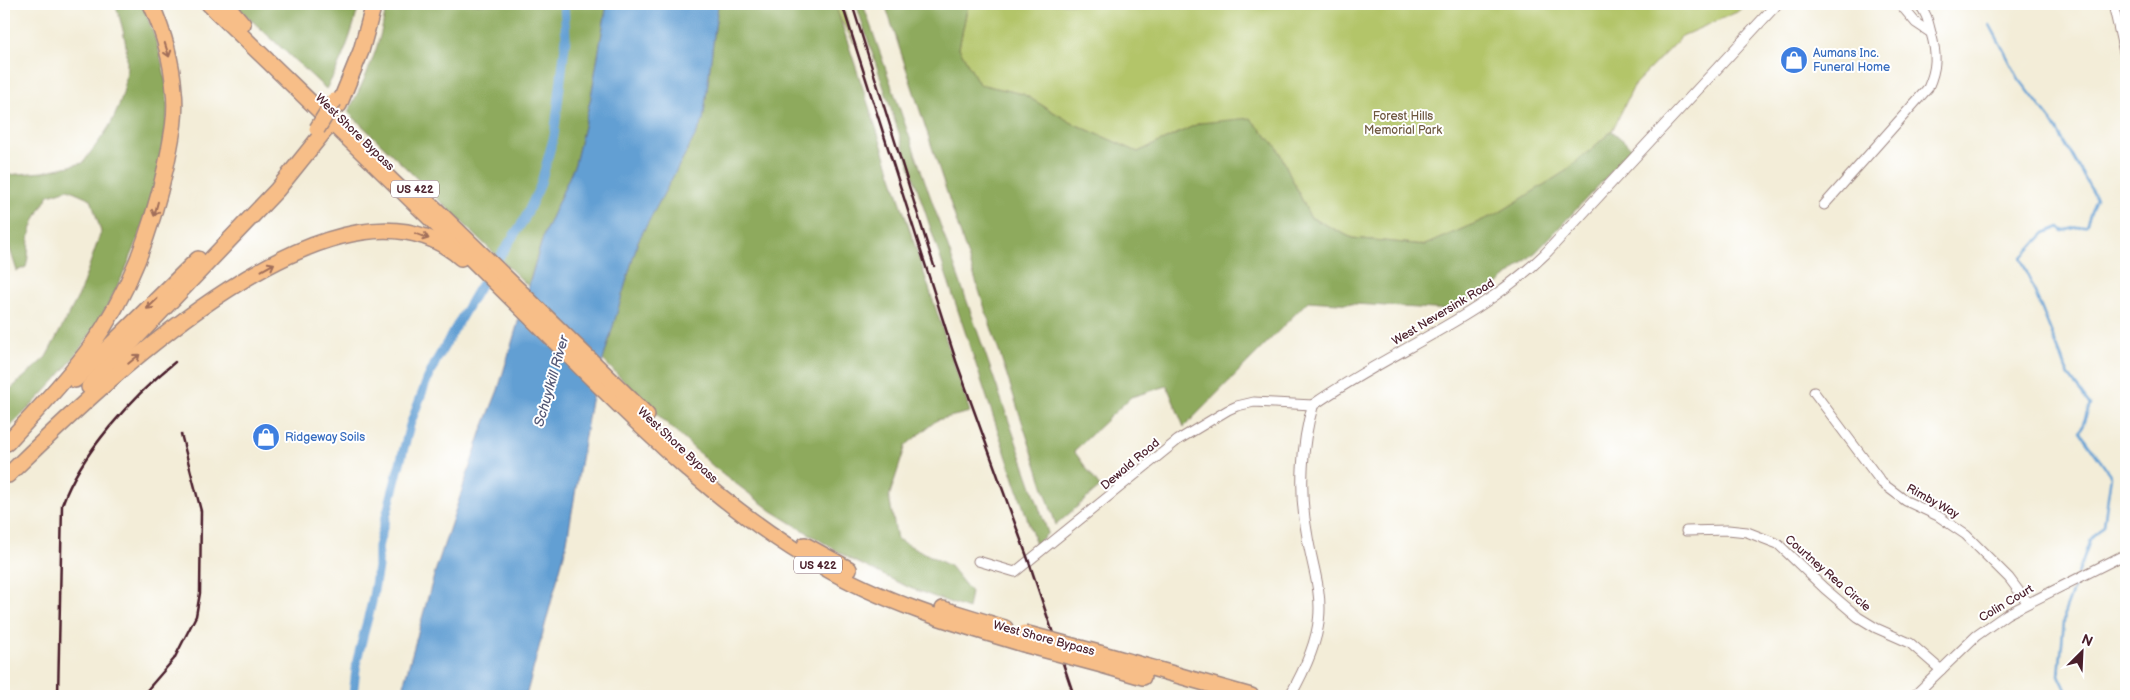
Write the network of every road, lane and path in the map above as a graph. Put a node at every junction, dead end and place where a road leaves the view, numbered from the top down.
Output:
1 (150, 4) edge
2 (209, 4) edge
3 (224, 4) edge
4 (367, 4) edge
5 (374, 4) edge
6 (1777, 4) edge
7 (1900, 4) edge
8 (1919, 4) edge
9 (2113, 4) edge
10 (1931, 33) junction
11 (2126, 61) edge
12 (336, 103) junction
13 (322, 129) junction
14 (1824, 205) dead end
15 (482, 266) junction
16 (1814, 392) dead end
17 (1313, 405) junction
18 (644, 420) junction
19 (6, 445) edge
20 (6, 478) edge
21 (1686, 532) dead end
22 (2126, 554) edge
23 (978, 562) dead end
24 (2027, 602) junction
25 (1100, 659) junction
26 (1941, 670) junction
27 (1215, 696) edge
28 (1251, 696) edge
29 (1290, 696) edge
30 (1914, 696) edge

1 -> 19 highway
2 - 15 highway, West Shore Bypass / US 422
3 - 15 highway, West Shore Bypass / US 422
4 - 12 highway
5 - 12 highway
6 - 17 street, West Neversink Road
7 - 10 street
8 - 10 street
9 - 11 street
10 - 14 street
12 - 13 highway, bridge
13 -> 19 highway
13 - 20 highway
15 - 18 highway, West Shore Bypass / US 422
15 - 18 highway, West Shore Bypass / US 422
20 -> 15 highway
16 - 24 street, Rimby Way
17 - 23 street, Dewald Road
17 - 29 street
18 - 25 highway, West Shore Bypass / US 422, bridge
21 - 26 street, Courtney Rea Circle
22 - 24 street, Colin Court
24 - 26 street, Colin Court
25 - 27 highway, West Shore Bypass / US 422
25 - 28 highway, West Shore Bypass / US 422
26 - 30 street, Colin Court

